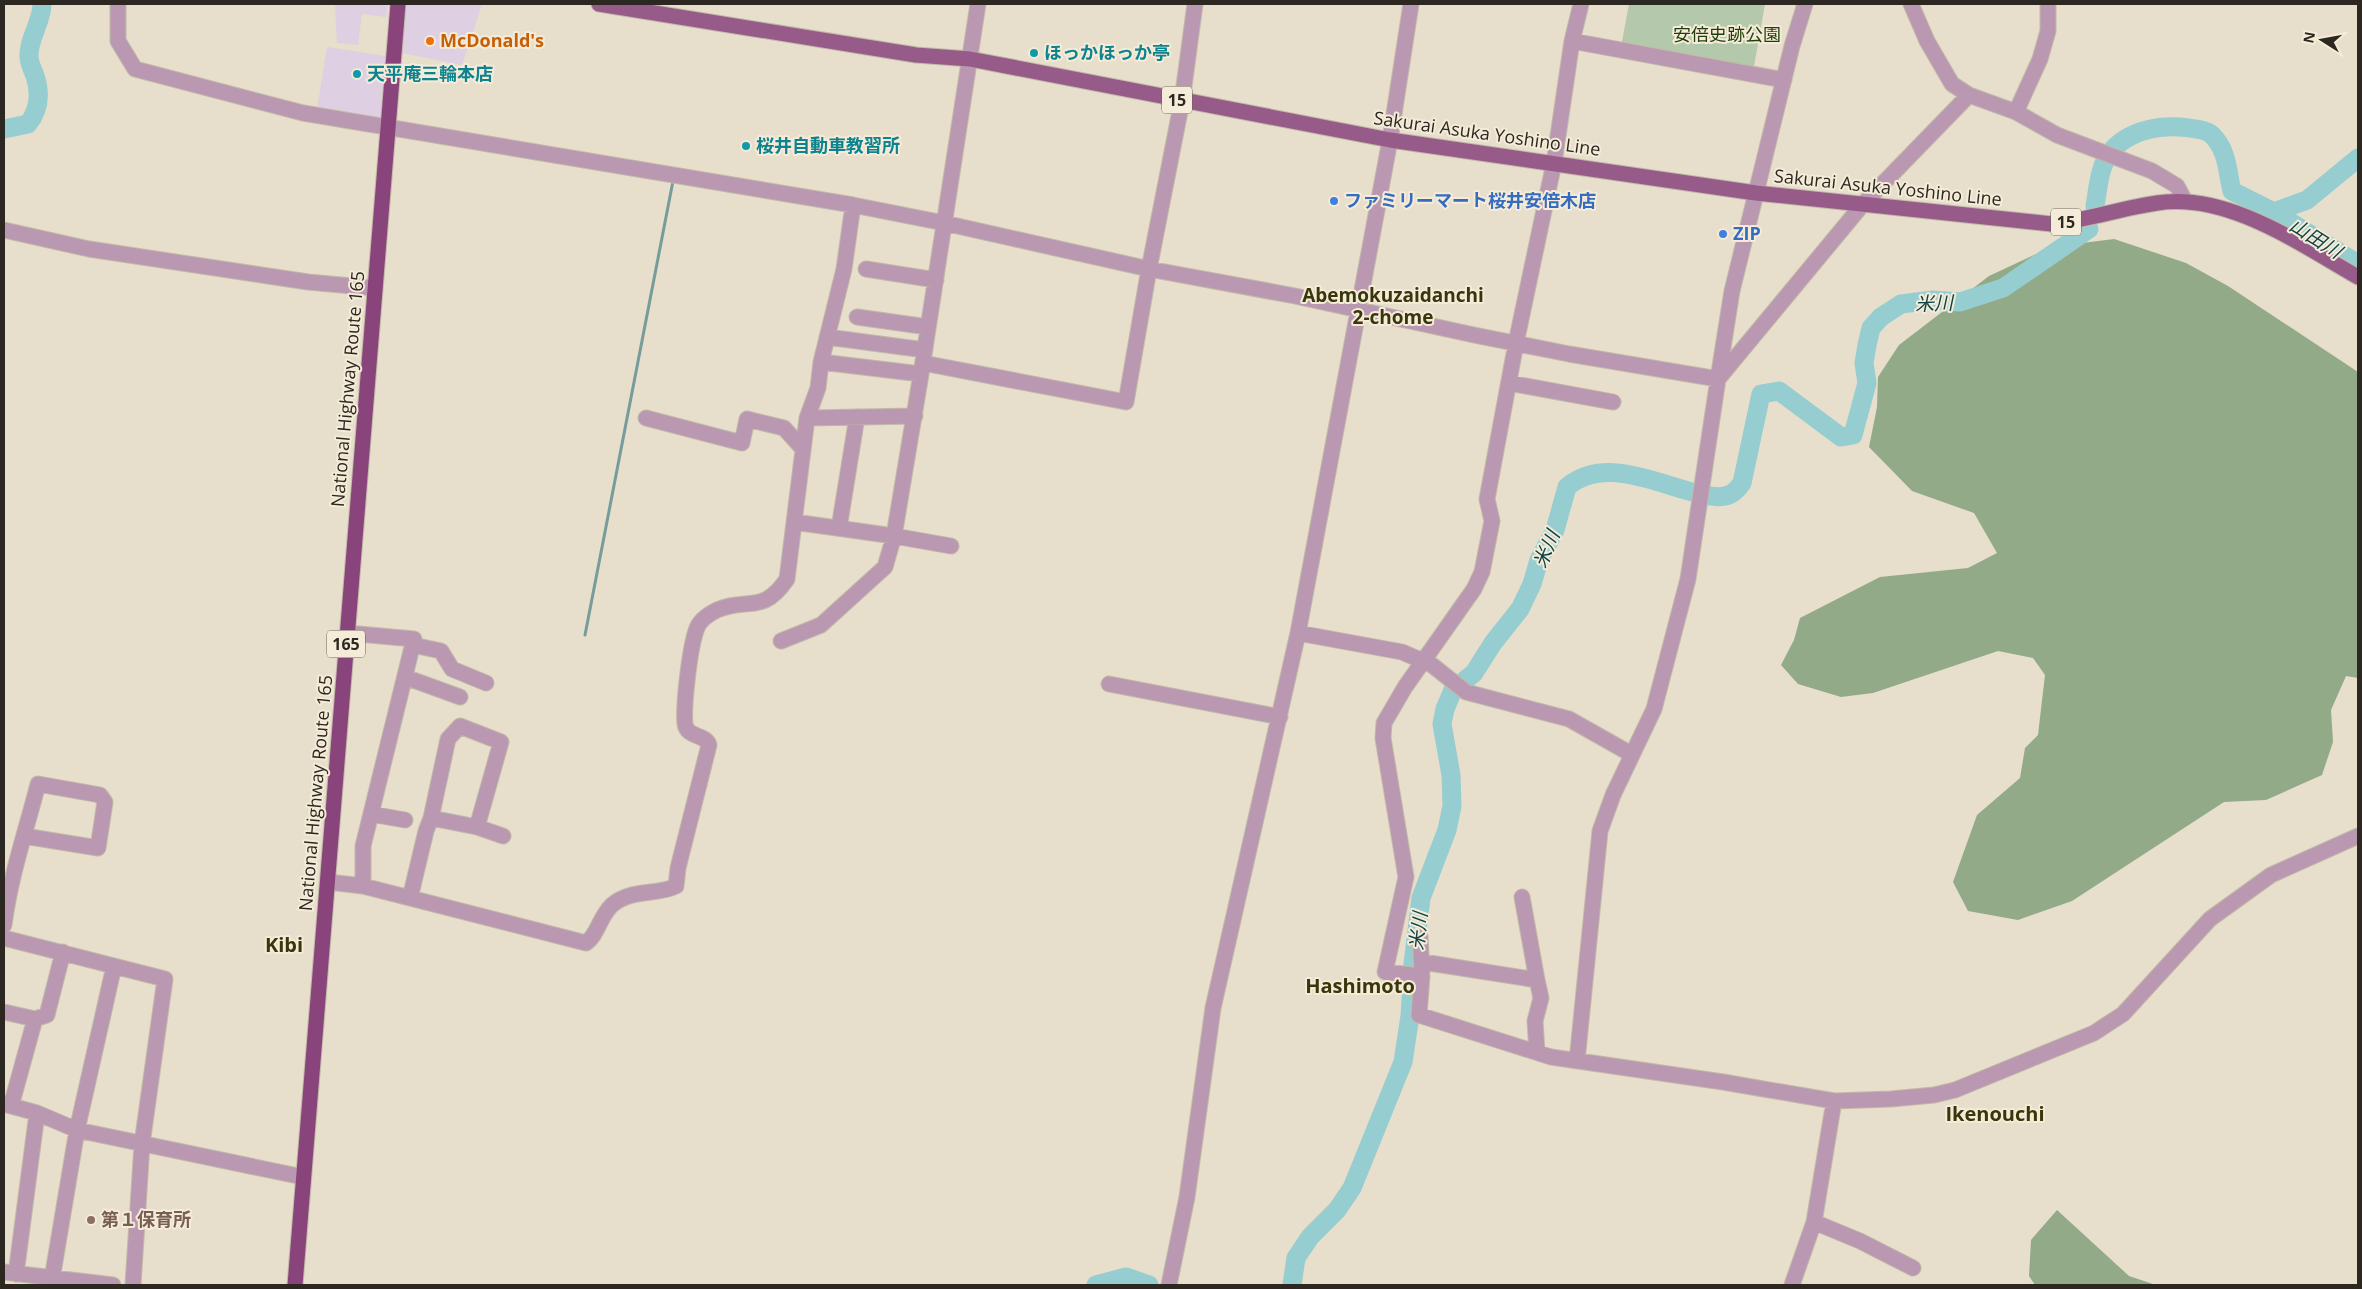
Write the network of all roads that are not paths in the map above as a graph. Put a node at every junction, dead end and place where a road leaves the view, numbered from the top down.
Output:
1 (118, 4) edge
2 (398, 4) edge
3 (599, 4) edge
4 (978, 4) edge
5 (1195, 4) edge
6 (1411, 4) edge
7 (1578, 4) edge
8 (1805, 4) edge
9 (1911, 4) edge
10 (2048, 4) edge
11 (1572, 41) junction
12 (970, 59) junction
13 (1784, 80) junction
14 (1969, 95) junction
15 (1182, 101) junction
16 (2016, 112) junction
17 (388, 126) junction
18 (1390, 140) junction
19 (1554, 163) junction
20 (1756, 193) junction
21 (2185, 201) junction
22 (1864, 204) junction
23 (853, 205) junction
24 (944, 223) junction
25 (4, 230) edge
26 (866, 269) dead end
27 (1148, 269) junction
28 (2358, 277) edge
29 (936, 280) junction
30 (374, 288) junction
31 (1358, 309) junction
32 (857, 317) dead end
33 (928, 327) junction
34 (827, 337) junction
35 (1516, 343) junction
36 (820, 362) junction
37 (923, 363) junction
38 (1718, 379) junction
39 (1508, 383) junction
40 (1612, 402) dead end
41 (914, 416) junction
42 (857, 417) junction
43 (646, 418) dead end
44 (807, 418) junction
45 (803, 449) junction
46 (794, 522) junction
47 (839, 528) junction
48 (894, 536) junction
49 (951, 546) dead end
50 (347, 633) junction
51 (1298, 633) junction
52 (781, 641) dead end
53 (413, 645) junction
54 (1423, 660) junction
55 (405, 677) junction
56 (486, 682) dead end
57 (1109, 684) dead end
58 (460, 697) dead end
59 (1280, 717) junction
60 (1632, 754) junction
61 (371, 814) junction
62 (431, 818) junction
63 (405, 820) dead end
64 (477, 827) junction
65 (24, 836) junction
66 (502, 836) dead end
67 (2358, 836) edge
68 (328, 882) junction
69 (363, 886) junction
70 (410, 898) junction
71 (1522, 898) dead end
72 (4, 925) edge
73 (1420, 936) dead end
74 (4, 938) edge
75 (63, 952) junction
76 (114, 966) junction
77 (1422, 969) junction
78 (1537, 980) junction
79 (4, 1012) edge
80 (35, 1019) junction
81 (1537, 1052) junction
82 (1577, 1061) junction
83 (1834, 1101) junction
84 (7, 1105) edge
85 (37, 1114) junction
86 (77, 1130) junction
87 (142, 1144) junction
88 (303, 1177) junction
89 (1814, 1222) junction
90 (1912, 1268) dead end
91 (10, 1273) edge
92 (51, 1282) edge
93 (1169, 1283) edge
94 (113, 1285) edge
95 (133, 1285) edge
96 (295, 1285) edge
97 (1792, 1285) edge

1 - 17 street
2 - 17 highway, National Highway Route 165 / 165
3 - 12 main road, Sakurai Asuka Yoshino Line / 15
4 - 12 street
5 - 15 street
6 - 18 street
7 - 11 street
8 - 13 street
9 - 14 street
10 - 16 street
11 - 13 street
11 - 19 street
12 - 15 main road, Sakurai Asuka Yoshino Line / 15
12 - 24 street
13 - 20 street
14 - 16 street
14 - 22 street
15 - 18 main road, Sakurai Asuka Yoshino Line / 15
15 - 27 street
16 - 21 street
17 - 23 street
17 - 30 highway, National Highway Route 165 / 165
18 - 19 main road, Sakurai Asuka Yoshino Line / 15
18 - 31 street
19 - 20 main road, Sakurai Asuka Yoshino Line / 15
19 - 35 street
20 - 22 main road, Sakurai Asuka Yoshino Line / 15
20 - 38 street
21 - 22 main road, Sakurai Asuka Yoshino Line / 15
21 - 28 main road, Sakurai Asuka Yoshino Line / 15
22 - 38 street
23 - 24 street
23 - 34 street
24 - 27 street
24 - 29 street
25 - 30 street
26 - 29 street
27 - 31 street
27 - 37 street
29 - 33 street
30 - 50 highway, National Highway Route 165 / 165
31 - 35 street
31 - 51 street
32 - 33 street
33 - 37 street
34 - 36 street
34 - 37 street
35 - 38 street
35 - 39 street
36 - 37 street
36 - 44 street
37 - 41 street
38 - 60 street
39 - 40 street
39 - 54 street
41 - 42 street
41 - 48 street
42 - 44 street
42 - 47 street
43 - 45 street
44 - 45 street
45 - 46 street
46 - 47 street
46 - 70 street
47 - 48 street
48 - 49 street
48 - 52 street
50 - 53 street
50 - 68 highway, National Highway Route 165 / 165
51 - 54 street
51 - 59 street
53 - 55 street
53 - 56 street
54 - 60 street
54 - 77 street
55 - 58 street
55 - 61 street
57 - 59 street
59 - 93 street
60 - 82 street
61 - 63 street
61 - 69 street
62 - 64 street
62 - 64 street
62 - 70 street
64 - 66 street
65 - 65 street
65 - 72 street
67 - 83 street
68 - 69 street
68 - 88 highway, National Highway Route 165 / 165
69 - 70 street
71 - 78 street
73 - 77 street
74 - 75 street
75 - 76 street
75 - 80 street
76 - 86 street
76 - 87 street
77 - 78 street
77 - 81 street
78 - 81 street
79 - 80 street
80 - 84 street
81 - 82 street
82 - 83 street
83 - 89 street
84 - 85 street
85 - 86 street
85 - 91 street
86 - 87 street
86 - 92 street
87 - 88 street
87 - 95 street
88 - 96 highway, National Highway Route 165 / 165
89 - 90 street
89 - 97 street
91 - 92 street
92 - 94 street

